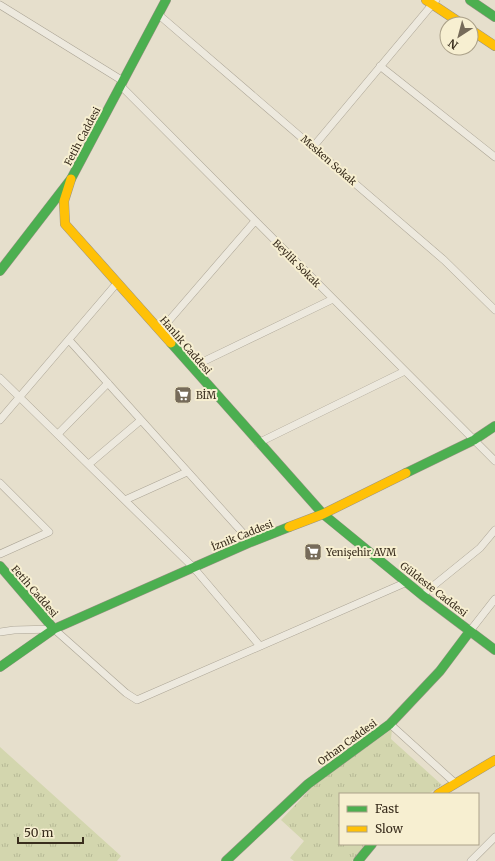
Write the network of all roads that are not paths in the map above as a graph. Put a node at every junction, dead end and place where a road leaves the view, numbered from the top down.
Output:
1 (166, 0) edge
2 (470, 0) edge
3 (432, 1) edge
4 (0, 5) edge
5 (159, 15) junction
6 (452, 16) edge
7 (495, 17) edge
8 (479, 35) edge
9 (495, 46) edge
10 (380, 66) junction
11 (122, 84) junction
12 (313, 147) junction
13 (495, 157) edge
14 (71, 180) junction
15 (50, 208) junction
16 (255, 221) junction
17 (65, 224) junction
18 (0, 271) edge
19 (117, 283) junction
20 (333, 299) junction
21 (495, 310) edge
22 (160, 331) junction
23 (69, 340) junction
24 (192, 367) junction
25 (405, 371) junction
26 (0, 378) edge
27 (108, 383) junction
28 (20, 397) junction
29 (0, 420) edge
30 (140, 420) junction
31 (495, 426) edge
32 (58, 434) junction
33 (474, 440) junction
34 (258, 443) junction
35 (495, 462) edge
36 (89, 464) junction
37 (187, 472) junction
38 (0, 483) edge
39 (125, 500) junction
40 (323, 514) junction
41 (495, 530) edge
42 (251, 542) junction
43 (0, 554) edge
44 (0, 566) edge
45 (192, 567) junction
46 (408, 582) junction
47 (422, 595) junction
48 (495, 599) edge
49 (54, 629) junction
50 (470, 631) junction
51 (0, 632) edge
52 (260, 646) junction
53 (495, 650) edge
54 (0, 667) edge
55 (390, 724) junction
56 (495, 760) edge
57 (455, 783) junction
58 (440, 793) edge
59 (495, 837) edge
60 (371, 845) edge
61 (226, 861) edge
62 (358, 861) edge
63 (471, 861) edge

1 - 5 street, Fetih Caddesi
2 - 7 street
3 - 6 street
3 - 10 street
4 - 11 street, Beylik Sokak
5 - 11 street, Fetih Caddesi
5 - 12 street, Mesken Sokak
8 - 9 street
10 - 12 street
10 - 13 street
11 - 14 street, Fetih Caddesi
11 - 16 street, Beylik Sokak
12 - 21 street, Mesken Sokak
14 - 15 street, Fetih Caddesi
14 - 17 street
15 - 17 street, Hanlık Caddesi
15 - 18 street, Fetih Caddesi
16 - 20 street, Beylik Sokak
16 - 22 street
17 - 19 street, Hanlık Caddesi
19 - 22 street, Hanlık Caddesi
19 - 23 street
20 - 24 street
20 - 25 street, Beylik Sokak
22 - 24 street, Hanlık Caddesi
23 - 27 street
23 - 28 street
24 - 34 street, Hanlık Caddesi
25 - 33 street, Beylik Sokak
25 - 34 street
26 - 28 street
27 - 30 street
27 - 32 street
28 - 29 street
28 - 32 street
30 - 36 street
30 - 37 street
31 - 33 street, İznik Caddesi
32 - 36 street
33 - 35 street, Beylik Sokak
33 - 40 street, İznik Caddesi
34 - 40 street, Hanlık Caddesi
36 - 39 street
37 - 39 street
37 - 42 street
38 - 43 street
39 - 45 street
40 - 42 street, İznik Caddesi
40 - 46 street, Güldeste Caddesi
41 - 47 street
42 - 45 street, İznik Caddesi
44 - 49 street, Fetih Caddesi
45 - 49 street, İznik Caddesi
45 - 52 street
46 - 47 street, Güldeste Caddesi
46 - 52 street
47 - 50 street, Güldeste Caddesi
48 - 50 street
49 - 51 street
49 - 52 street
49 - 54 street, İznik Caddesi
50 - 53 street, Güldeste Caddesi
50 - 55 street, Orhan Caddesi
55 - 57 street
55 - 61 street, Orhan Caddesi
56 - 57 street
57 - 58 street
59 - 63 street
60 - 62 street

